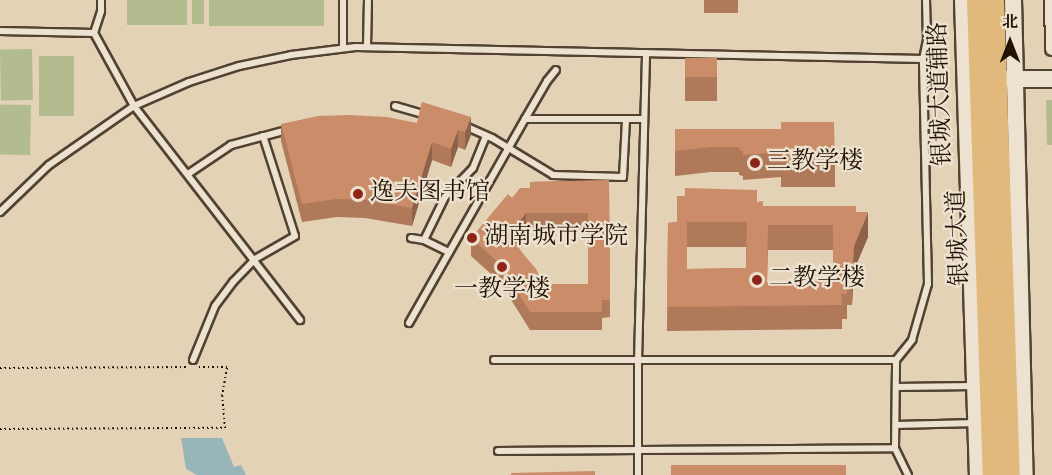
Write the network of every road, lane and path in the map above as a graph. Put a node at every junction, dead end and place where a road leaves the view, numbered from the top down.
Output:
1 (101, 0) edge
2 (343, 0) edge
3 (368, 0) edge
4 (926, 0) edge
5 (963, 0) edge
6 (976, 0) edge
7 (994, 0) edge
8 (1013, 0) edge
9 (1051, 0) edge
10 (0, 31) edge
11 (94, 33) junction
12 (368, 47) junction
13 (343, 48) junction
14 (1052, 49) edge
15 (646, 53) junction
16 (923, 59) junction
17 (556, 70) dead end
18 (1052, 79) edge
19 (997, 80) junction
20 (134, 106) junction
21 (395, 106) dead end
22 (437, 117) edge
23 (525, 119) junction
24 (626, 119) junction
25 (644, 119) junction
26 (458, 123) edge
27 (294, 128) edge
28 (263, 136) junction
29 (486, 136) junction
30 (509, 148) junction
31 (188, 174) junction
32 (0, 212) edge
33 (411, 238) dead end
34 (424, 240) junction
35 (449, 252) junction
36 (255, 259) junction
37 (300, 320) dead end
38 (409, 323) dead end
39 (193, 360) dead end
40 (494, 360) dead end
41 (896, 360) junction
42 (638, 361) junction
43 (0, 368) edge
44 (990, 386) junction
45 (896, 387) junction
46 (992, 423) junction
47 (896, 425) junction
48 (0, 429) edge
49 (896, 448) junction
50 (639, 449) junction
51 (498, 451) dead end
52 (638, 475) edge
53 (908, 475) edge
54 (978, 475) edge
55 (993, 475) edge
56 (1010, 475) edge
57 (1025, 475) edge

1 - 11 lane
2 - 13 lane
3 - 12 lane
4 - 16 lane
5 - 54 street, 银城大道辅路
6 - 19 main road, 银城大道
7 - 19 main road, 银城大道
8 - 19 street
9 - 14 street
10 - 11 lane
11 - 20 lane
12 - 13 lane
12 - 15 lane
13 - 20 lane
15 - 16 lane
15 - 25 lane
16 - 41 lane
17 - 23 lane
18 - 19 street
19 - 44 main road, 银城大道
19 - 56 main road, 银城大道
19 - 57 street
20 - 31 lane
20 - 32 lane
21 - 22 lane
23 - 24 lane
23 - 30 lane
24 - 25 lane
24 - 30 lane
25 - 42 lane
26 - 29 lane
27 - 28 lane
28 - 31 lane
28 - 36 lane
29 - 30 lane
29 - 34 lane
30 - 35 lane
31 - 36 lane
33 - 34 lane
34 - 35 lane
35 - 38 lane
36 - 37 lane
36 - 39 lane
40 - 42 lane
41 - 42 lane
41 - 45 lane
42 - 50 lane
43 - 48 path
44 - 45 lane
44 - 46 main road, 银城大道
45 - 47 lane
46 - 47 lane
46 - 55 main road, 银城大道
47 - 49 lane
49 - 50 lane
49 - 53 lane
50 - 51 lane
50 - 52 lane

